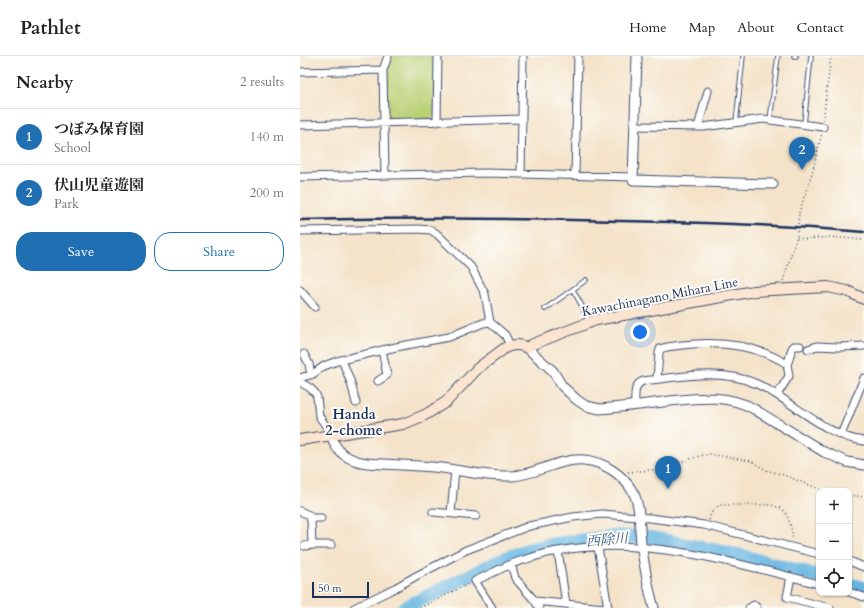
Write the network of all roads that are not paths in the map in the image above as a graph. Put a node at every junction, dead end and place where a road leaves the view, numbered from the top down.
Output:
1 (388, 56) edge
2 (438, 56) edge
3 (523, 56) edge
4 (578, 56) edge
5 (637, 56) edge
6 (743, 56) edge
7 (778, 56) edge
8 (811, 56) edge
9 (383, 70) junction
10 (300, 72) edge
11 (708, 91) dead end
12 (522, 119) junction
13 (770, 120) junction
14 (437, 122) junction
15 (384, 123) junction
16 (736, 123) junction
17 (300, 124) edge
18 (804, 124) junction
19 (635, 126) junction
20 (698, 127) junction
21 (823, 127) road end
22 (521, 174) junction
23 (385, 175) junction
24 (575, 175) junction
25 (300, 177) edge
26 (633, 177) junction
27 (772, 184) dead end
28 (300, 231) edge
29 (586, 280) dead end
30 (573, 290) junction
31 (301, 295) edge
32 (864, 299) edge
33 (315, 307) dead end
34 (545, 309) dead end
35 (490, 322) junction
36 (589, 323) junction
37 (510, 345) junction
38 (800, 346) dead end
39 (864, 346) edge
40 (527, 348) junction
41 (808, 349) dead end
42 (382, 350) junction
43 (304, 354) dead end
44 (342, 360) junction
45 (787, 364) junction
46 (311, 375) junction
47 (300, 378) edge
48 (864, 378) edge
49 (657, 380) junction
50 (378, 381) dead end
51 (300, 382) edge
52 (777, 395) junction
53 (356, 403) dead end
54 (635, 405) junction
55 (332, 435) junction
56 (841, 435) junction
57 (300, 440) edge
58 (864, 441) edge
59 (864, 465) edge
60 (455, 470) junction
61 (300, 511) edge
62 (433, 512) dead end
63 (451, 513) junction
64 (476, 516) dead end
65 (310, 518) junction
66 (321, 518) dead end
67 (639, 518) junction
68 (312, 545) junction
69 (304, 546) dead end
70 (331, 546) dead end
71 (598, 546) junction
72 (642, 546) junction
73 (558, 550) junction
74 (816, 553) edge
75 (852, 562) edge
76 (511, 564) junction
77 (864, 567) edge
78 (791, 577) junction
79 (816, 583) edge
80 (852, 593) edge
81 (864, 597) edge
82 (535, 601) junction
83 (566, 604) junction
84 (354, 608) edge
85 (492, 608) edge
86 (539, 608) edge
87 (606, 608) edge
88 (654, 608) edge
89 (749, 608) edge
90 (757, 608) edge
91 (830, 608) edge

1 - 9 street
2 - 14 street
3 - 12 street
4 - 24 street
5 - 19 street
6 - 16 lane
7 - 13 lane
8 - 18 lane
9 - 10 street
9 - 15 street
11 - 20 street
12 - 14 street
12 - 22 street
13 - 16 street
13 - 18 street
14 - 15 street
15 - 17 street
15 - 23 street
16 - 20 street
18 - 21 street
19 - 20 street
19 - 26 street
22 - 23 street
22 - 24 street
23 - 25 street
24 - 26 street
26 - 27 street
28 - 35 street
29 - 30 lane
30 - 34 lane
30 - 36 lane
31 - 33 street
32 - 36 main road, Kawachinagano Mihara Line
35 - 37 street
35 - 42 street
36 - 40 main road, Kawachinagano Mihara Line
37 - 40 main road
37 - 55 main road
38 - 45 street
39 - 41 street
40 - 54 street
42 - 44 street
42 - 50 street
43 - 46 street
44 - 46 street
44 - 53 street
45 - 49 street
45 - 52 street
46 - 47 street
48 - 56 street
49 - 52 street
49 - 54 street
51 - 55 street
52 - 56 street
54 - 59 street
55 - 57 main road
55 - 60 street
56 - 58 street
60 - 63 street
60 - 67 street
61 - 65 street
62 - 63 street
63 - 64 street
65 - 66 street
65 - 68 street
67 - 72 street
67 - 74 street
67 - 84 street
68 - 69 street
68 - 70 street
71 - 72 street
71 - 73 street
71 - 87 street
72 - 78 street
72 - 88 street
73 - 76 street
73 - 83 street
75 - 77 street
76 - 82 street
76 - 85 street
78 - 79 street
78 - 91 street
80 - 81 street
82 - 83 street
82 - 86 street
83 - 87 street
89 - 90 street

